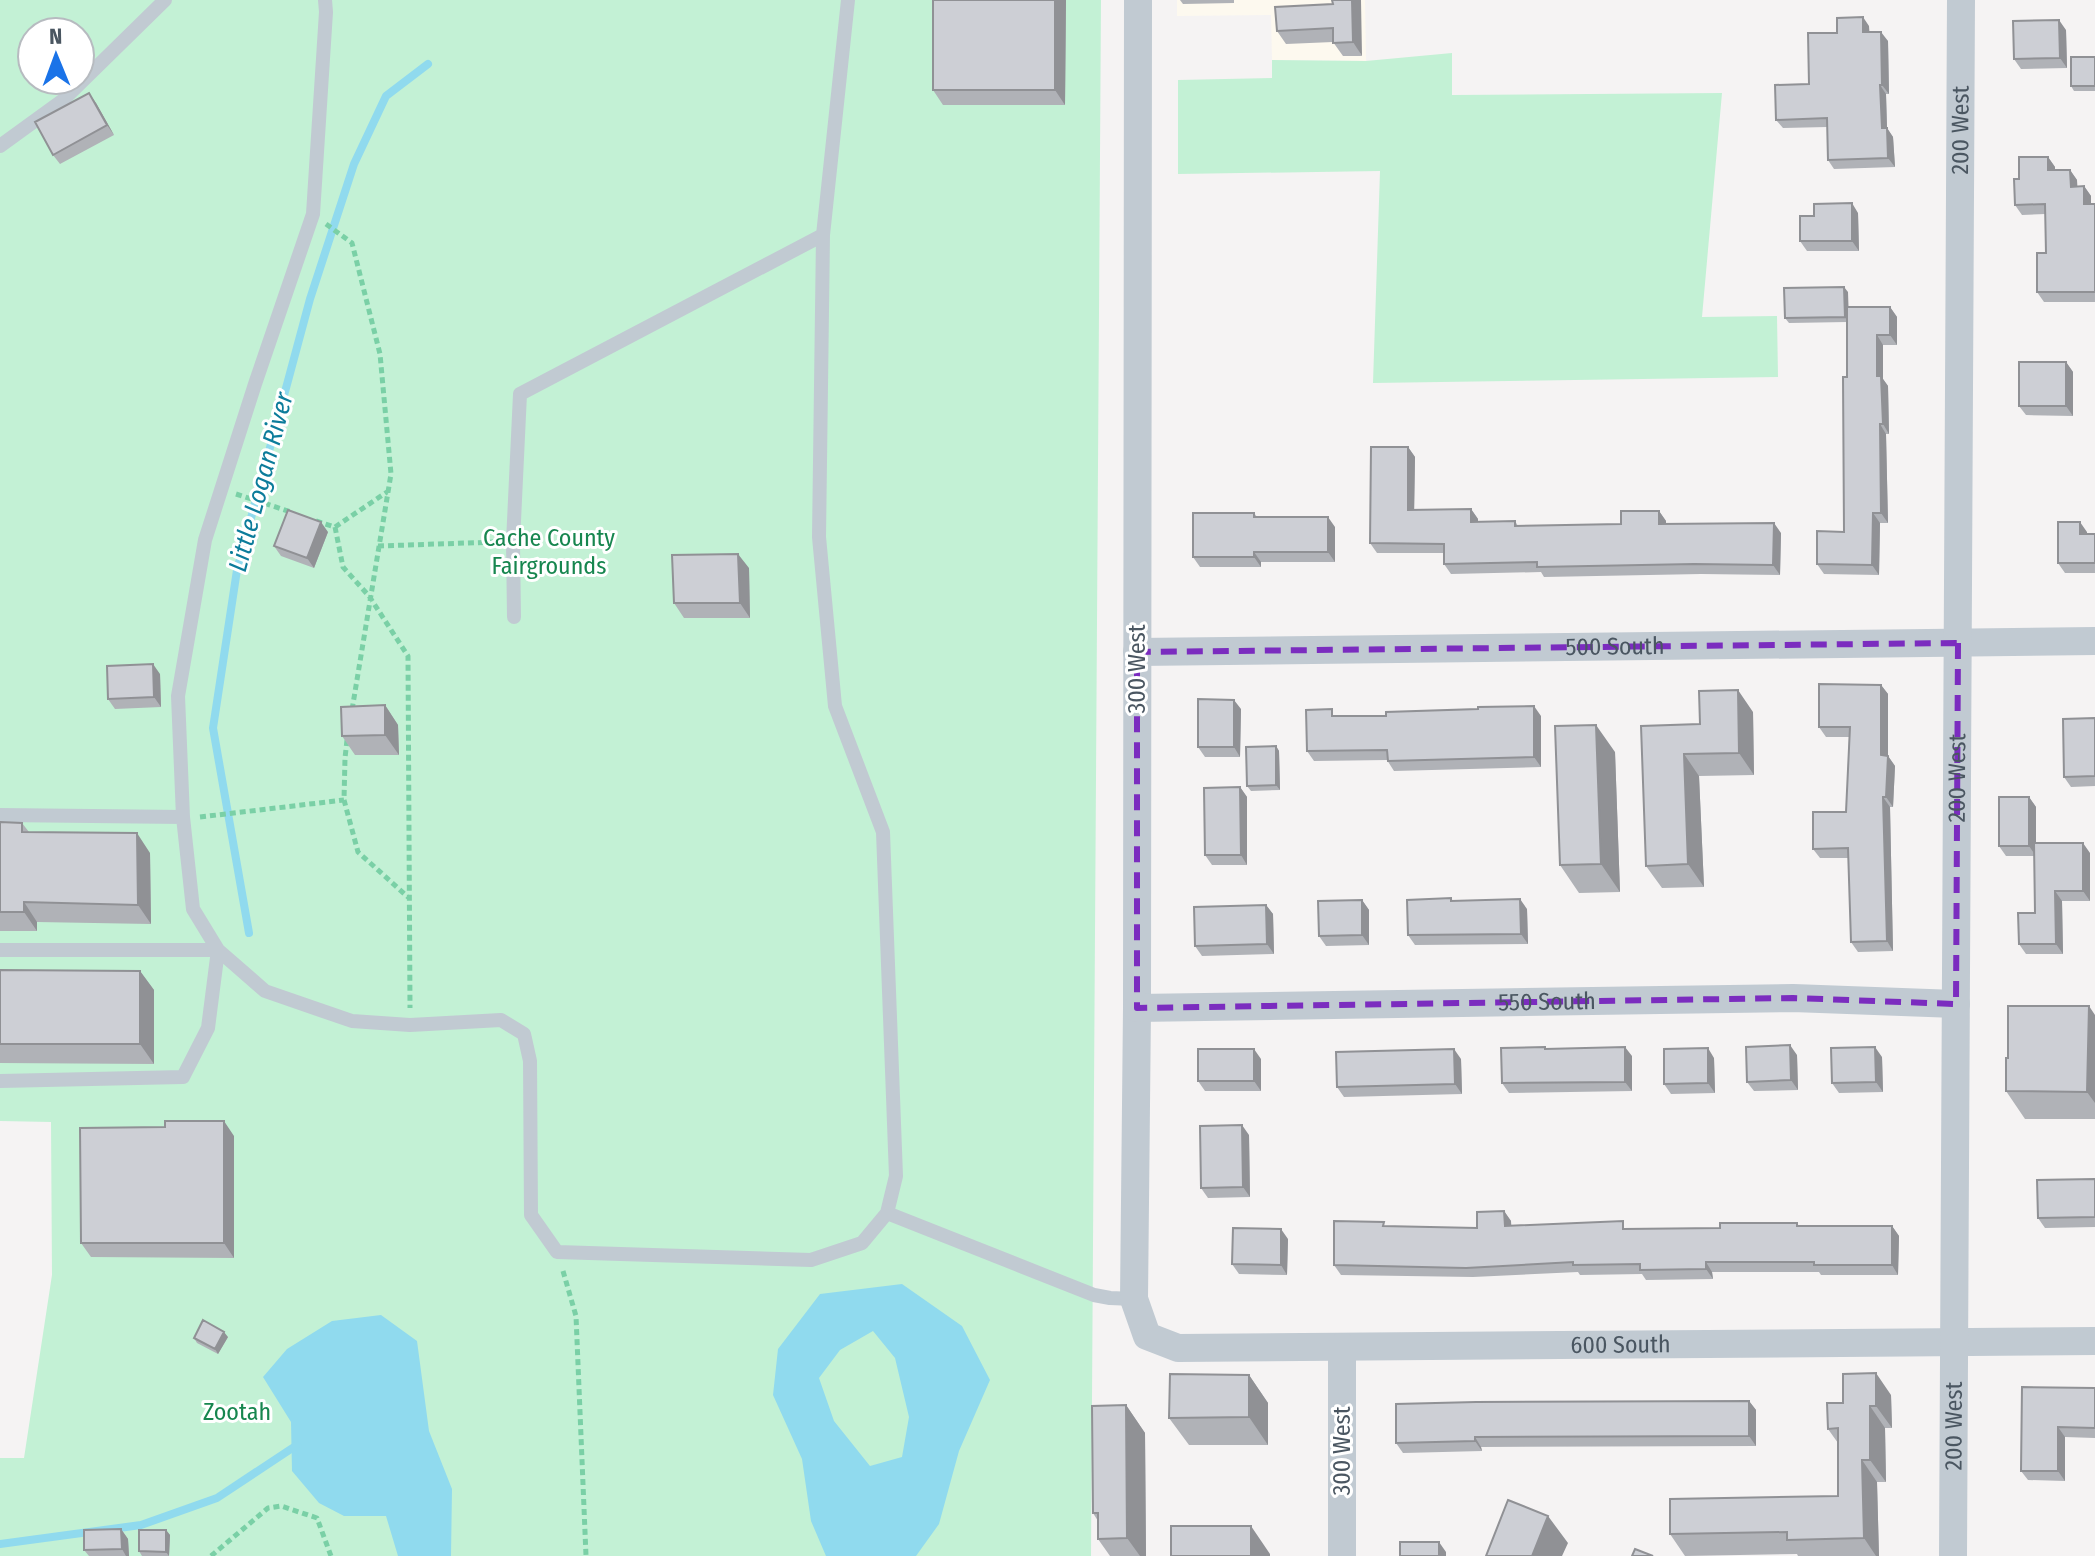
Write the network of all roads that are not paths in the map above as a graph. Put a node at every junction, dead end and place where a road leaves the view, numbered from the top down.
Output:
1 (165, 0) edge
2 (325, 0) edge
3 (848, 0) edge
4 (1138, 0) edge
5 (1961, 0) edge
6 (0, 146) edge
7 (823, 235) junction
8 (514, 617) dead end
9 (2095, 641) edge
10 (1958, 643) junction
11 (1137, 652) junction
12 (0, 815) edge
13 (183, 817) junction
14 (0, 950) edge
15 (218, 950) junction
16 (1956, 1004) junction
17 (1137, 1008) junction
18 (0, 1081) edge
19 (887, 1213) junction
20 (1134, 1299) junction
21 (1147, 1336) joint
22 (2095, 1341) edge
23 (1954, 1342) junction
24 (1342, 1347) junction
25 (1342, 1556) edge
26 (1953, 1556) edge

1 - 6 lane
2 - 13 lane
3 - 7 lane
4 - 11 street, 300 West
5 - 10 street, 200 West
7 - 8 lane
7 - 19 lane
9 - 10 street, 500 South
10 - 11 street, 500 South
10 - 16 street, 200 West
11 - 17 street, 300 West
12 - 13 lane
13 - 15 lane
14 - 15 lane
15 - 18 lane
15 - 19 lane
16 - 17 street, 550 South
16 - 23 street, 200 West
17 - 20 street, 300 West
19 - 20 lane
20 - 21 street, 300 West
21 - 24 street, 600 South
22 - 23 street, 600 South
23 - 24 street, 600 South
23 - 26 street, 200 West
24 - 25 street, 300 West

